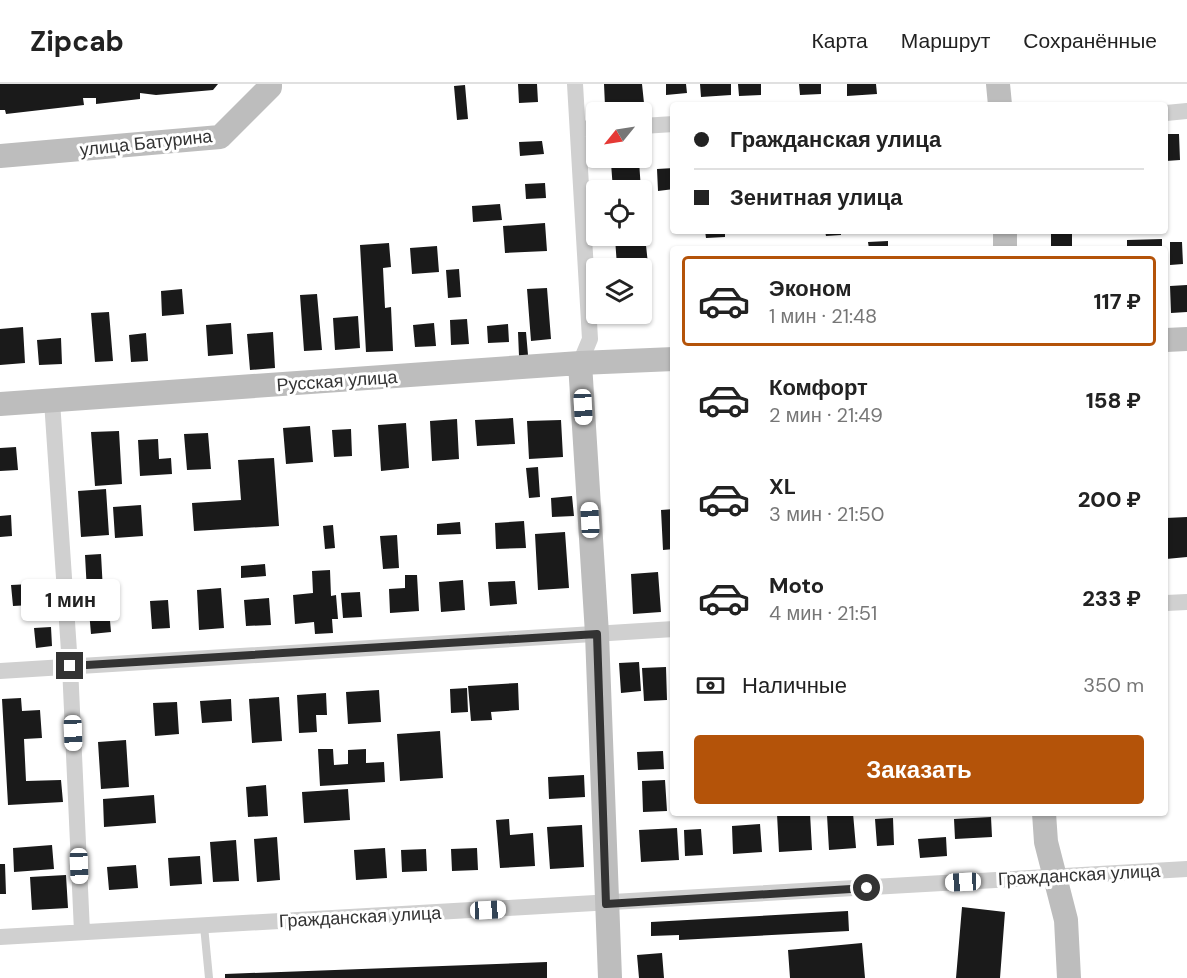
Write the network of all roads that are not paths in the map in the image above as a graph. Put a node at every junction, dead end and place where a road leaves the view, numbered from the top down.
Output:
1 (270, 84) edge
2 (575, 84) edge
3 (998, 84) edge
4 (999, 102) edge
5 (1187, 111) edge
6 (1168, 113) edge
7 (670, 124) edge
8 (652, 125) edge
9 (578, 129) junction
10 (586, 129) edge
11 (0, 156) edge
12 (1187, 339) edge
13 (1168, 340) edge
14 (670, 359) edge
15 (580, 363) junction
16 (52, 401) junction
17 (0, 404) edge
18 (1187, 602) edge
19 (1168, 603) edge
20 (670, 629) edge
21 (597, 634) junction
22 (70, 666) junction
23 (0, 671) edge
24 (1044, 816) edge
25 (1187, 869) edge
26 (1055, 877) junction
27 (606, 904) junction
28 (204, 926) junction
29 (82, 932) junction
30 (0, 937) edge
31 (209, 978) edge
32 (610, 978) edge
33 (1070, 978) edge

1 - 11 main road, улица Батурина
2 - 9 street
3 - 4 main road
5 - 6 street
7 - 8 street
9 - 10 street
9 - 15 street
12 - 13 main road
14 - 15 main road, Русская улица
15 - 16 main road, Русская улица
15 - 21 main road
16 - 17 main road, Русская улица
16 - 22 street
18 - 19 street
20 - 21 street
21 - 22 street
21 - 27 main road
22 - 23 street
22 - 29 street
24 - 26 main road
25 - 26 street, Гражданская улица
26 - 27 street, Гражданская улица
26 - 33 main road
27 - 28 street, Гражданская улица
27 - 32 main road
28 - 29 street, Гражданская улица
28 - 31 lane
29 - 30 street, Гражданская улица

